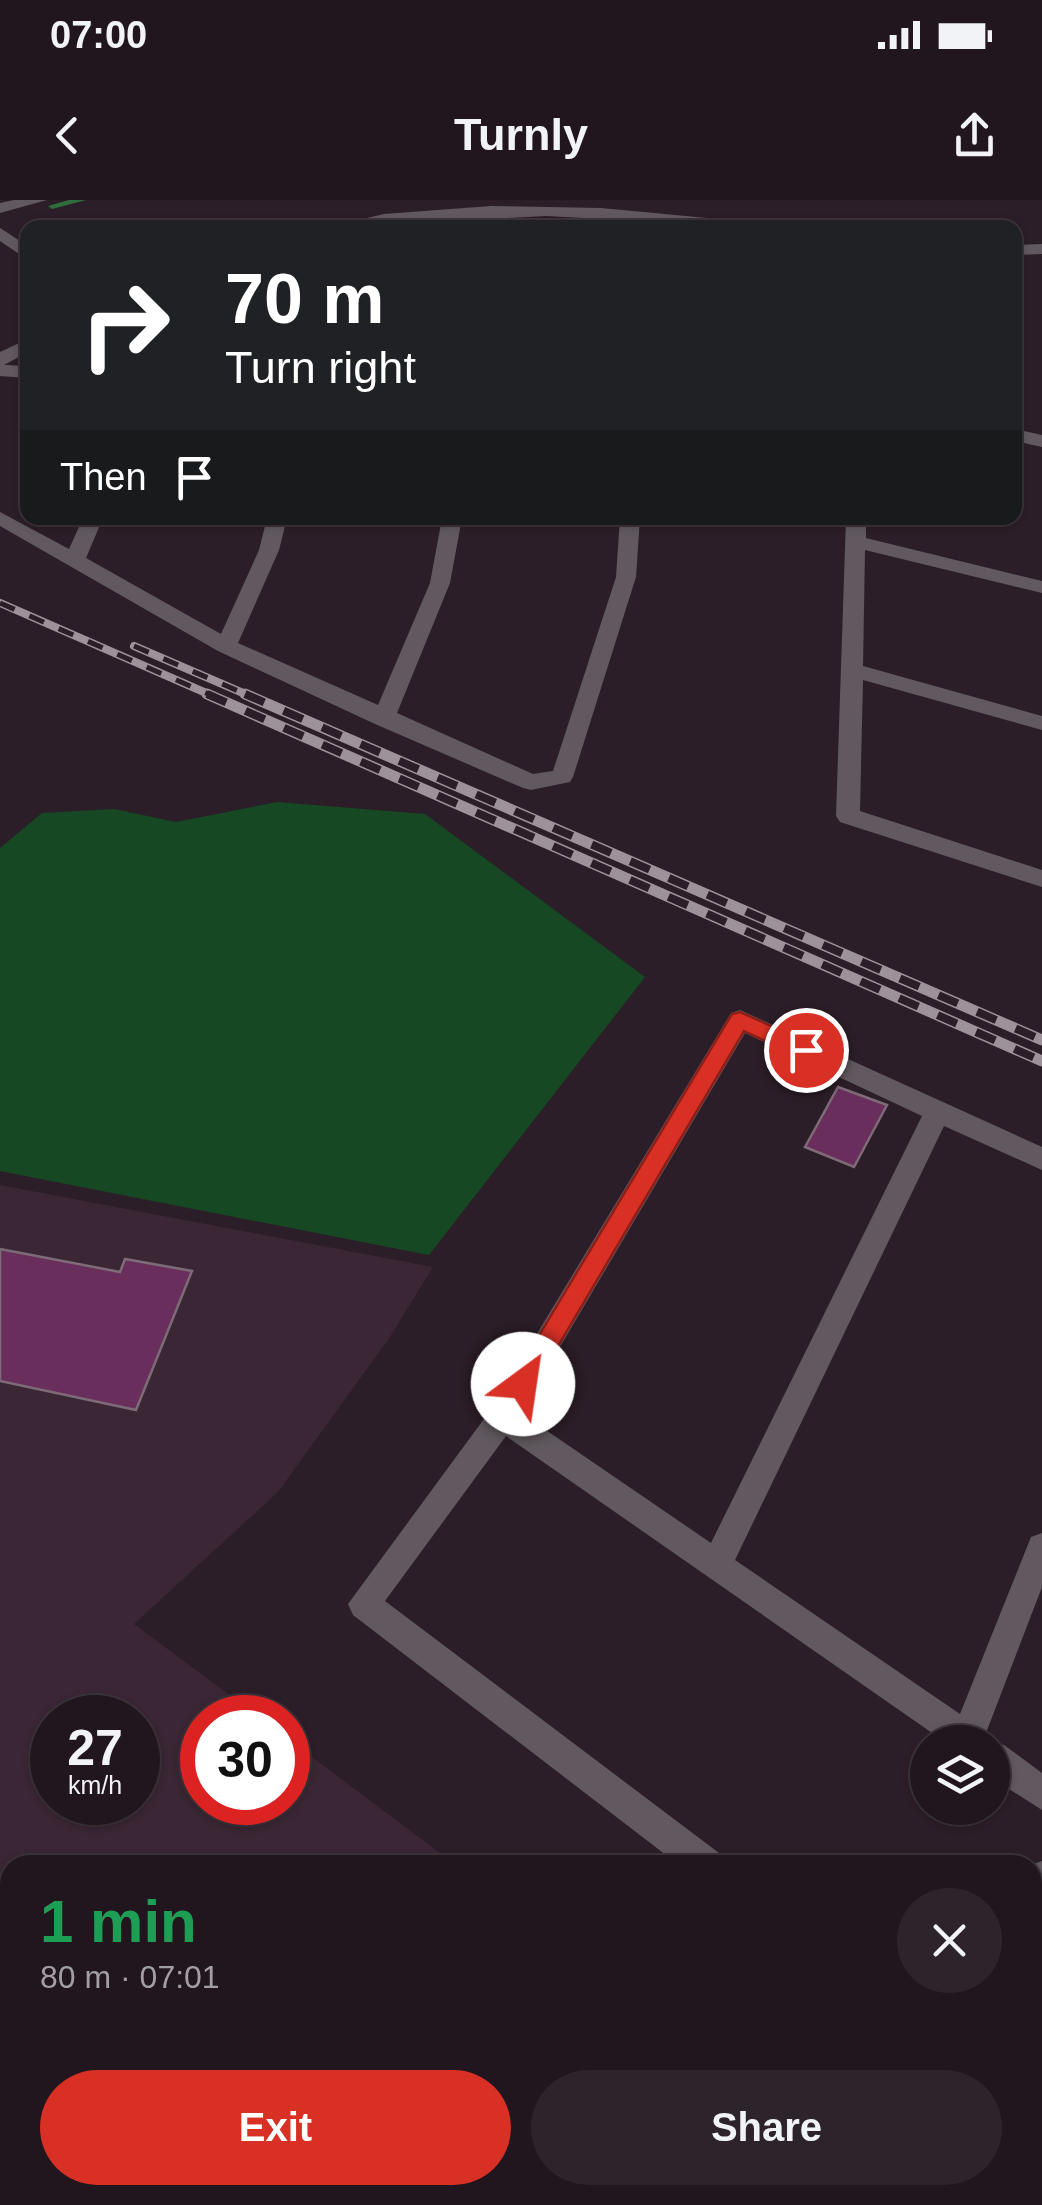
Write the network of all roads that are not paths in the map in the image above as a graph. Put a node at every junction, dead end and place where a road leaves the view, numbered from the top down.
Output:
1 (39, 200) edge
2 (0, 208) edge
3 (429, 208) edge
4 (676, 208) edge
5 (372, 220) edge
6 (478, 220) edge
7 (491, 220) edge
8 (626, 220) edge
9 (635, 220) edge
10 (726, 220) edge
11 (0, 518) edge
12 (90, 525) edge
13 (275, 525) edge
14 (451, 525) edge
15 (630, 525) edge
16 (856, 525) edge
17 (856, 542) junction
18 (74, 561) junction
19 (1042, 586) edge
20 (226, 646) junction
21 (853, 670) junction
22 (383, 718) junction
23 (1042, 723) edge
24 (1042, 879) edge
25 (938, 1111) junction
26 (1042, 1159) edge
27 (503, 1417) junction
28 (1042, 1548) edge
29 (717, 1564) junction
30 (948, 1725) edge
31 (985, 1725) edge
32 (1010, 1770) edge
33 (1042, 1793) edge
34 (694, 1855) edge

1 - 2 street
3 - 5 street
3 - 6 street
4 - 9 street
4 - 10 street
7 - 8 street
11 - 18 street
12 - 18 street
13 - 20 street
14 - 22 street
15 - 22 street
16 - 17 street
17 - 19 street
17 - 21 street
18 - 20 street
20 - 22 street
21 - 23 street
21 - 24 street
25 - 26 street
25 - 27 street
25 - 29 street
27 - 29 street
27 - 34 street
28 - 31 street
29 - 30 street
32 - 33 street

